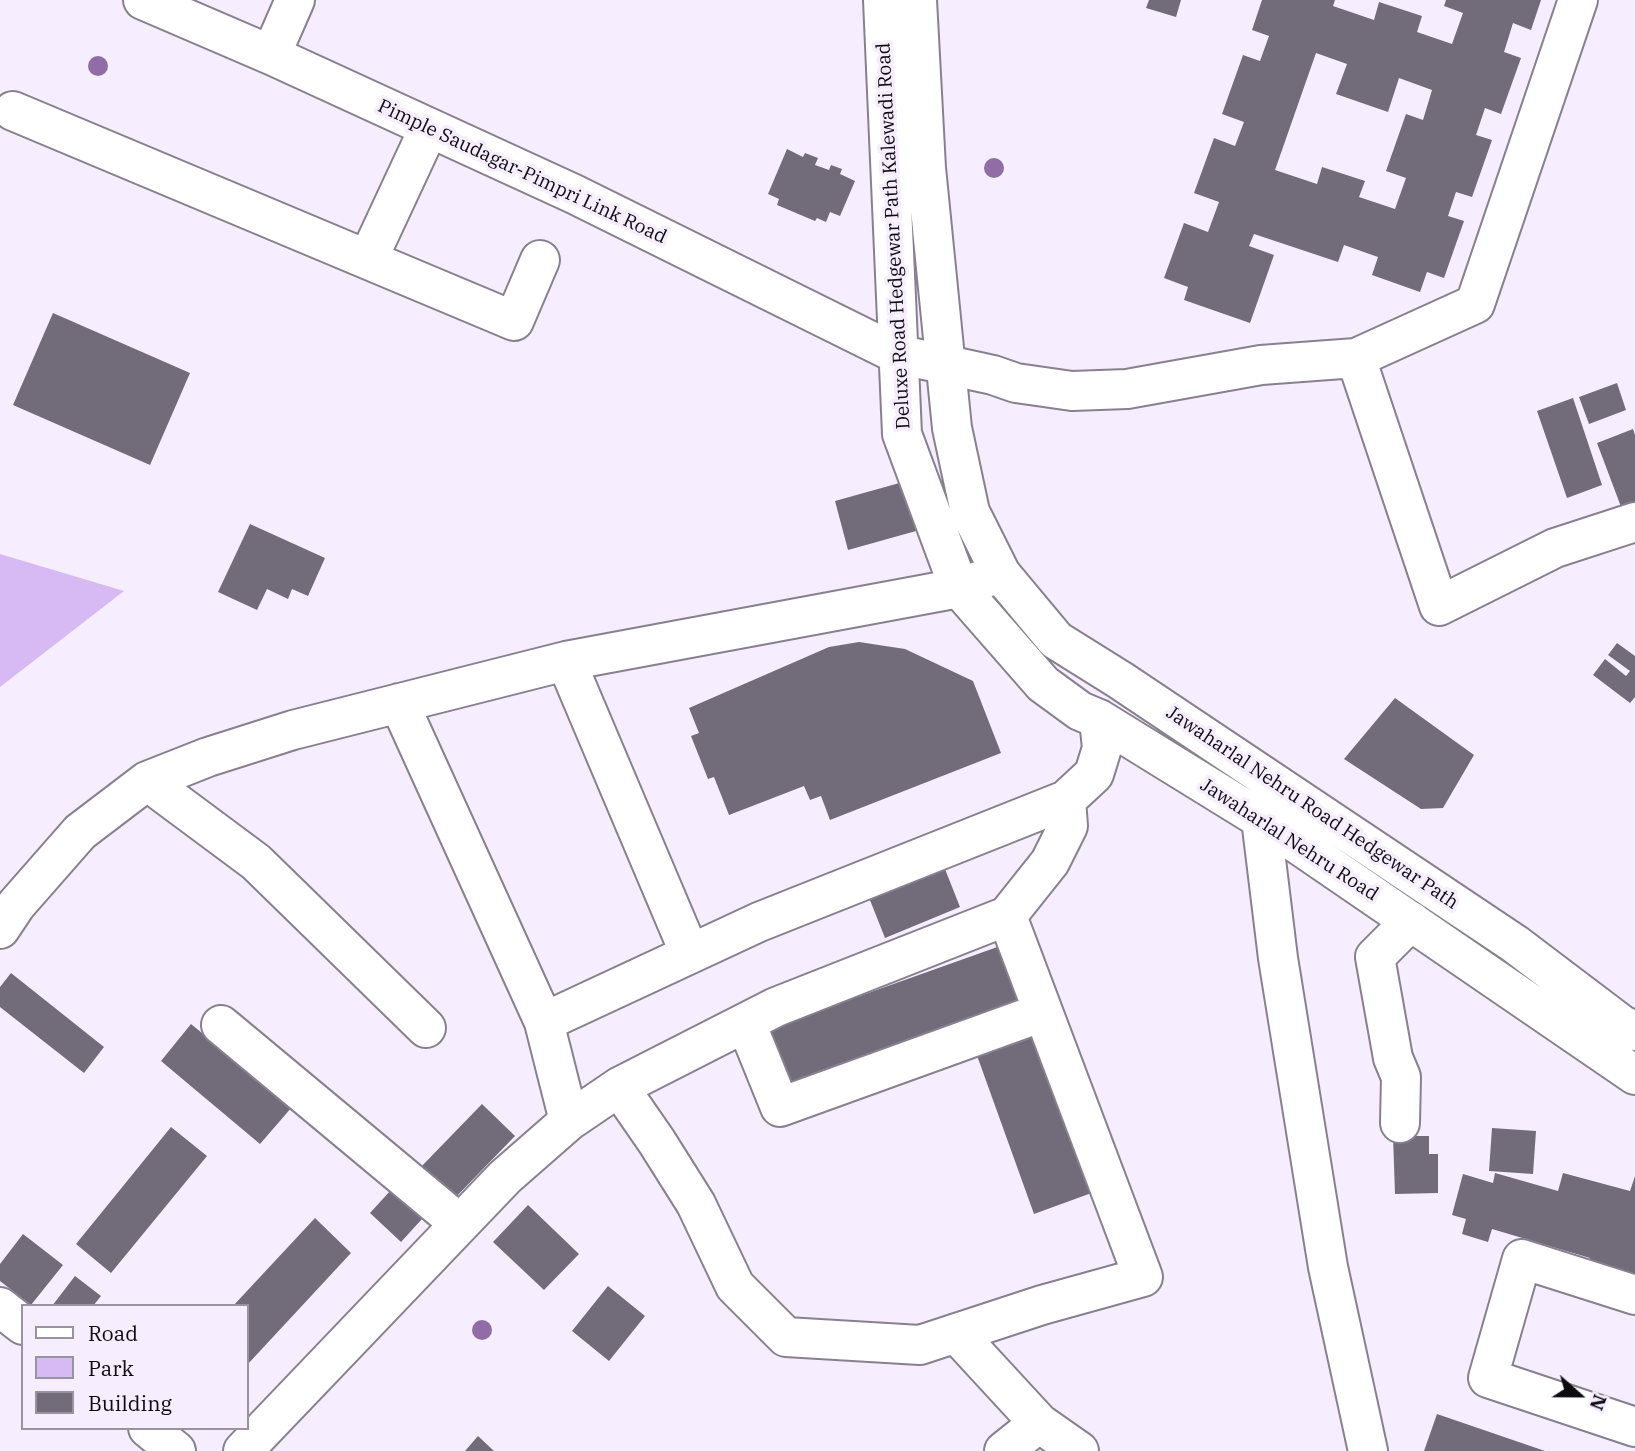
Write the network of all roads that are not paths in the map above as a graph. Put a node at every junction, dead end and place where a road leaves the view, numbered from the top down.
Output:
1 (143, 0) edge
2 (295, 0) edge
3 (883, 0) edge
4 (917, 0) edge
5 (1578, 0) edge
6 (271, 55) junction
7 (13, 111) dead end
8 (429, 128) junction
9 (368, 259) junction
10 (540, 260) dead end
11 (897, 354) junction
12 (1356, 358) junction
13 (946, 365) junction
14 (1635, 522) edge
15 (1001, 573) junction
16 (959, 588) junction
17 (566, 661) junction
18 (399, 703) junction
19 (1099, 719) junction
20 (147, 781) junction
21 (1066, 800) junction
22 (1261, 819) junction
23 (1007, 916) junction
24 (1411, 920) junction
25 (0, 929) edge
26 (691, 954) junction
27 (1043, 1012) junction
28 (544, 1022) junction
29 (746, 1023) junction
30 (221, 1025) dead end
31 (426, 1028) dead end
32 (1635, 1031) edge
33 (1635, 1075) edge
34 (619, 1087) junction
35 (569, 1121) junction
36 (1400, 1123) dead end
37 (460, 1224) junction
38 (1635, 1295) edge
39 (0, 1307) edge
40 (21, 1323) edge
41 (956, 1333) junction
42 (1039, 1423) junction
43 (1635, 1427) edge
44 (243, 1451) edge
45 (1004, 1451) edge
46 (1079, 1451) edge
47 (1368, 1451) edge

1 - 6 street, Pimple Saudagar-Pimpri Link Road
2 - 6 street
3 - 11 street, Deluxe Road Hedgewar Path Kalewadi Road
4 - 13 street, Deluxe Road Hedgewar Path Kalewadi Road
5 - 12 street
6 - 8 street, Pimple Saudagar-Pimpri Link Road
7 - 9 street
8 - 9 street
8 - 11 street, Pimple Saudagar-Pimpri Link Road
9 - 10 street
11 - 13 street, Pimple Saudagar-Pimpri Link Road
11 - 16 street, Deluxe Road Hedgewar Path Kalewadi Road
12 - 13 street, Pimple Saudagar-Pimpri Link Road
12 - 14 street
13 - 15 street, Deluxe Road Hedgewar Path Kalewadi Road
15 - 16 street
15 - 32 street, Jawaharlal Nehru Road Hedgewar Path
16 - 17 street
16 - 19 street, Jawaharlal Nehru Road
17 - 18 street
17 - 26 street
18 - 20 street
18 - 28 street
19 - 21 street
19 - 22 street, Jawaharlal Nehru Road
20 - 25 street
20 - 31 street
21 - 23 street
21 - 26 street
22 - 24 street, Jawaharlal Nehru Road
22 - 47 street
23 - 27 street
23 - 29 street
24 - 33 street, Jawaharlal Nehru Road
24 - 36 street
26 - 28 street
27 - 29 street
27 - 41 street
28 - 35 street
29 - 34 street
30 - 37 street
34 - 35 street
34 - 41 street
35 - 37 street
37 - 44 street
38 - 43 street
39 - 40 street
41 - 42 street
42 - 45 street
42 - 46 street

